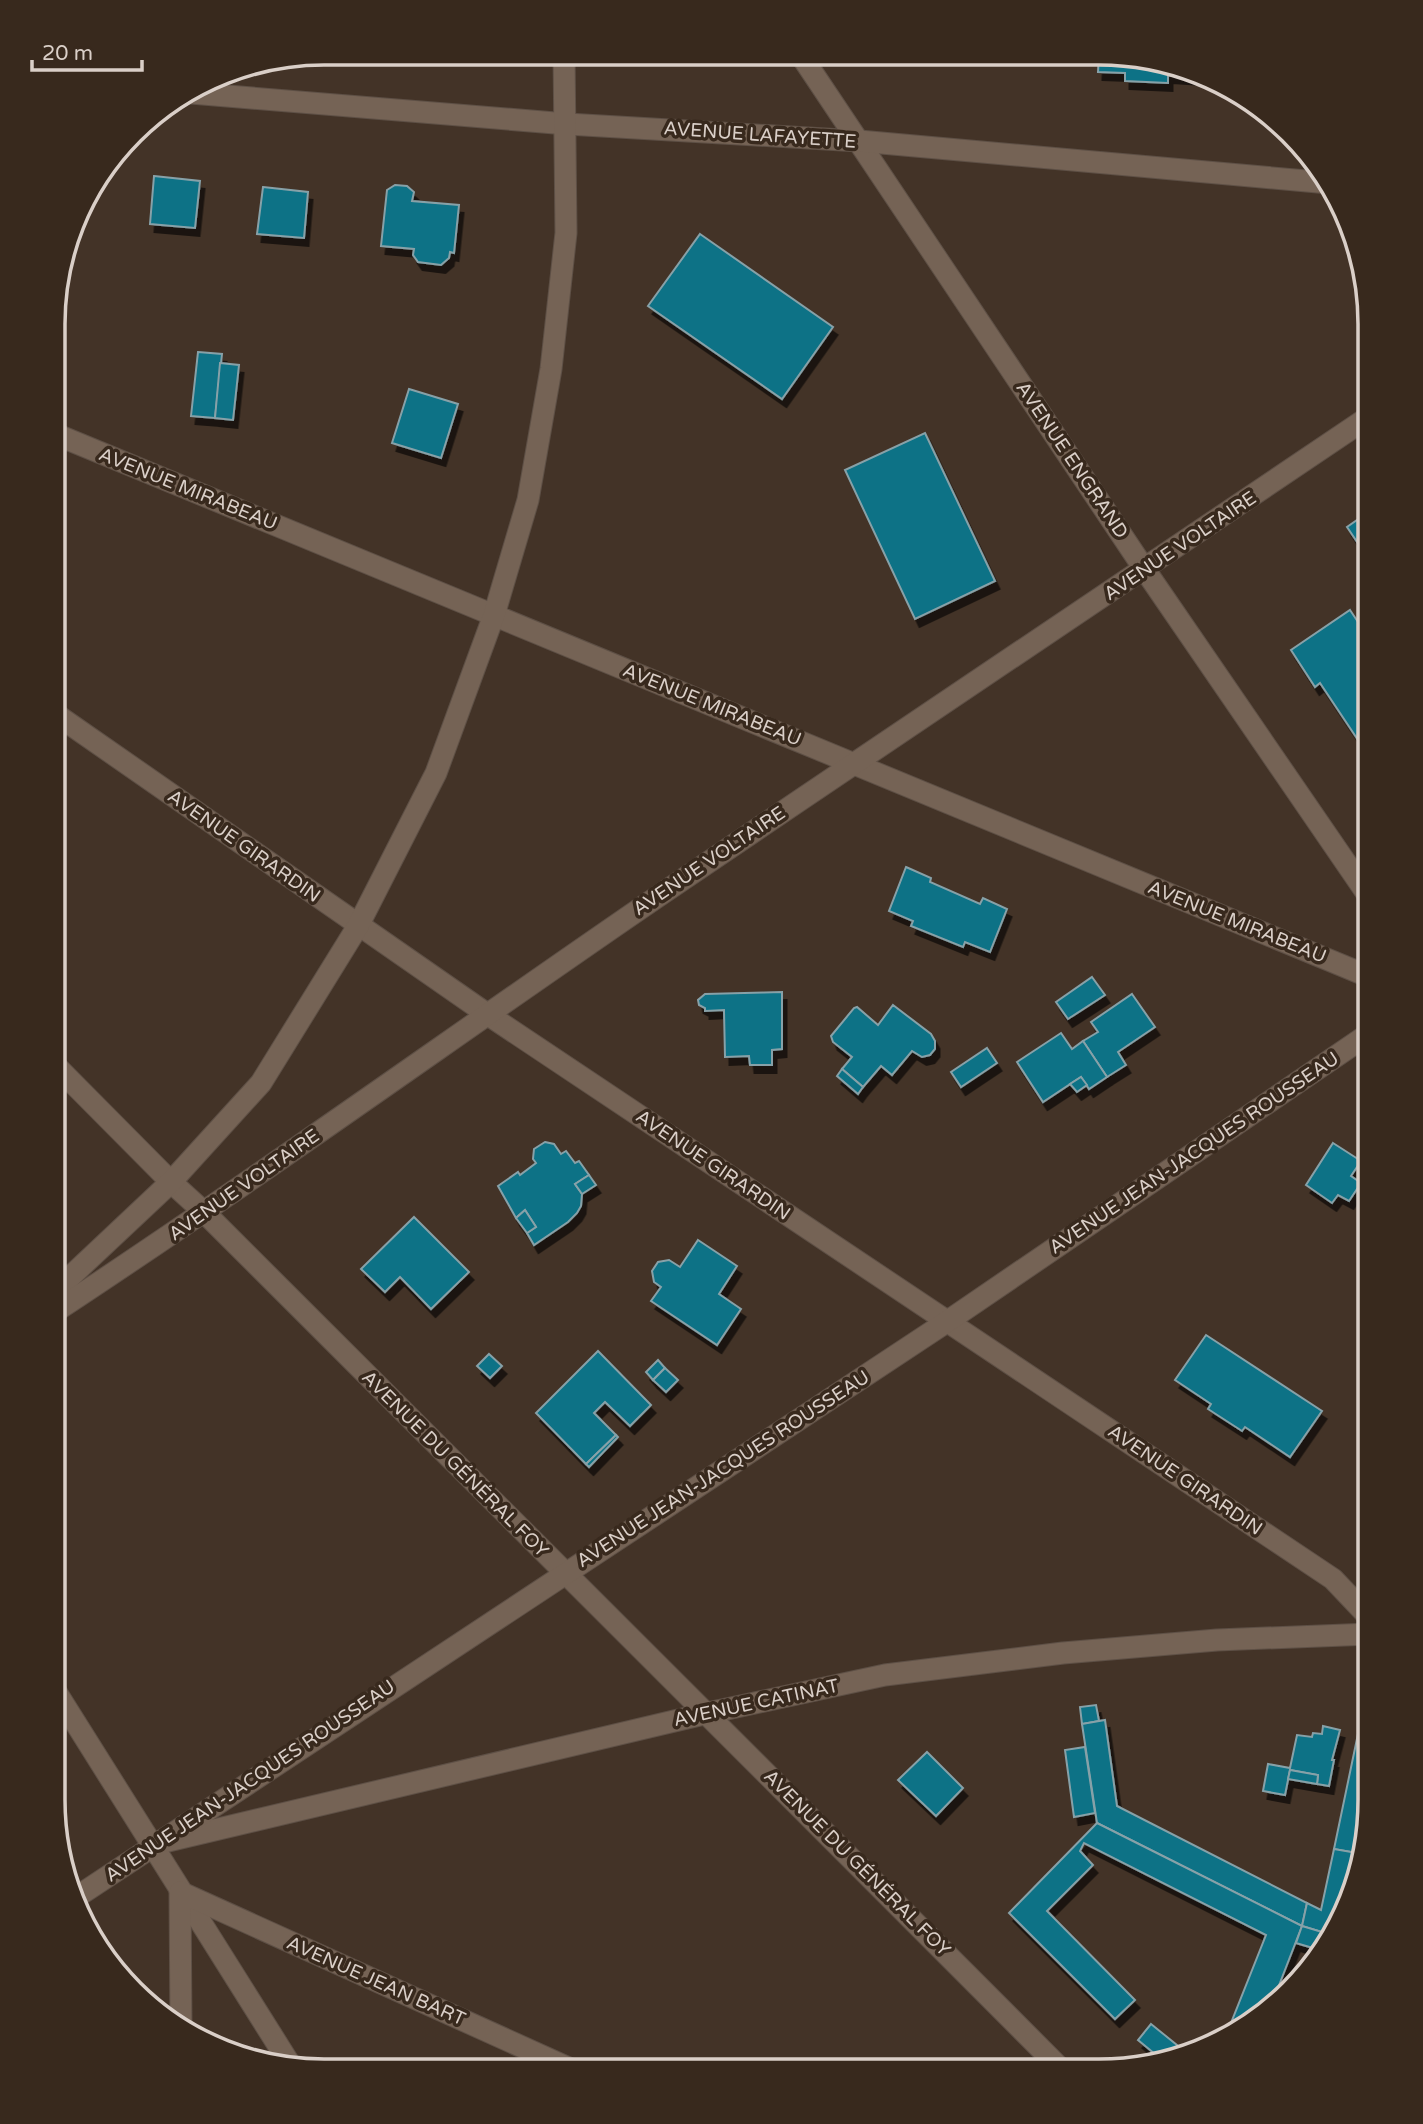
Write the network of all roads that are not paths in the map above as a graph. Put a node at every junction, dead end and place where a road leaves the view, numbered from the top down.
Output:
1 (565, 65) edge
2 (807, 65) edge
3 (203, 94) edge
4 (566, 124) junction
5 (859, 141) junction
6 (1316, 182) edge
7 (1358, 424) edge
8 (65, 438) edge
9 (1145, 570) junction
10 (494, 615) junction
11 (65, 721) edge
12 (853, 763) junction
13 (1358, 881) edge
14 (358, 926) junction
15 (1358, 972) edge
16 (486, 1014) junction
17 (1358, 1041) edge
18 (65, 1075) edge
19 (171, 1182) junction
20 (205, 1213) junction
21 (65, 1282) edge
22 (65, 1305) edge
23 (948, 1321) junction
24 (563, 1573) junction
25 (1358, 1605) edge
26 (1358, 1634) edge
27 (65, 1705) edge
28 (708, 1713) junction
29 (153, 1844) junction
30 (180, 1892) junction
31 (82, 1893) edge
32 (181, 2017) edge
33 (285, 2056) edge
34 (549, 2059) edge
35 (1051, 2059) edge

1 - 4 street
2 - 5 street, AVENUE ENGRAND
3 - 4 street, AVENUE LAFAYETTE
4 - 5 street, AVENUE LAFAYETTE
4 - 10 street
5 - 6 street, AVENUE LAFAYETTE
5 - 9 street, AVENUE ENGRAND
7 - 9 street, AVENUE VOLTAIRE
8 - 10 street, AVENUE MIRABEAU
9 - 12 street, AVENUE VOLTAIRE
9 - 13 street, AVENUE ENGRAND
10 - 12 street, AVENUE MIRABEAU
10 - 14 street
11 - 14 street, AVENUE GIRARDIN
12 - 15 street, AVENUE MIRABEAU
12 - 16 street, AVENUE VOLTAIRE
14 - 16 street, AVENUE GIRARDIN
14 - 19 street
16 - 20 street, AVENUE VOLTAIRE
16 - 23 street, AVENUE GIRARDIN
17 - 23 street, AVENUE JEAN-JACQUES ROUSSEAU
18 - 19 street, AVENUE DU GÉNÉRAL FOY
19 - 20 street, AVENUE DU GÉNÉRAL FOY
19 - 21 street
20 - 22 street, AVENUE VOLTAIRE
20 - 24 street, AVENUE DU GÉNÉRAL FOY
23 - 24 street, AVENUE JEAN-JACQUES ROUSSEAU
23 - 25 street, AVENUE GIRARDIN
24 - 28 street, AVENUE DU GÉNÉRAL FOY
24 - 29 street, AVENUE JEAN-JACQUES ROUSSEAU
26 - 28 street, AVENUE CATINAT
27 - 29 street
28 - 29 street, AVENUE CATINAT
28 - 35 street, AVENUE DU GÉNÉRAL FOY
29 - 30 street
29 - 31 street, AVENUE JEAN-JACQUES ROUSSEAU
30 - 32 street
30 - 33 street
30 - 34 street, AVENUE JEAN BART

